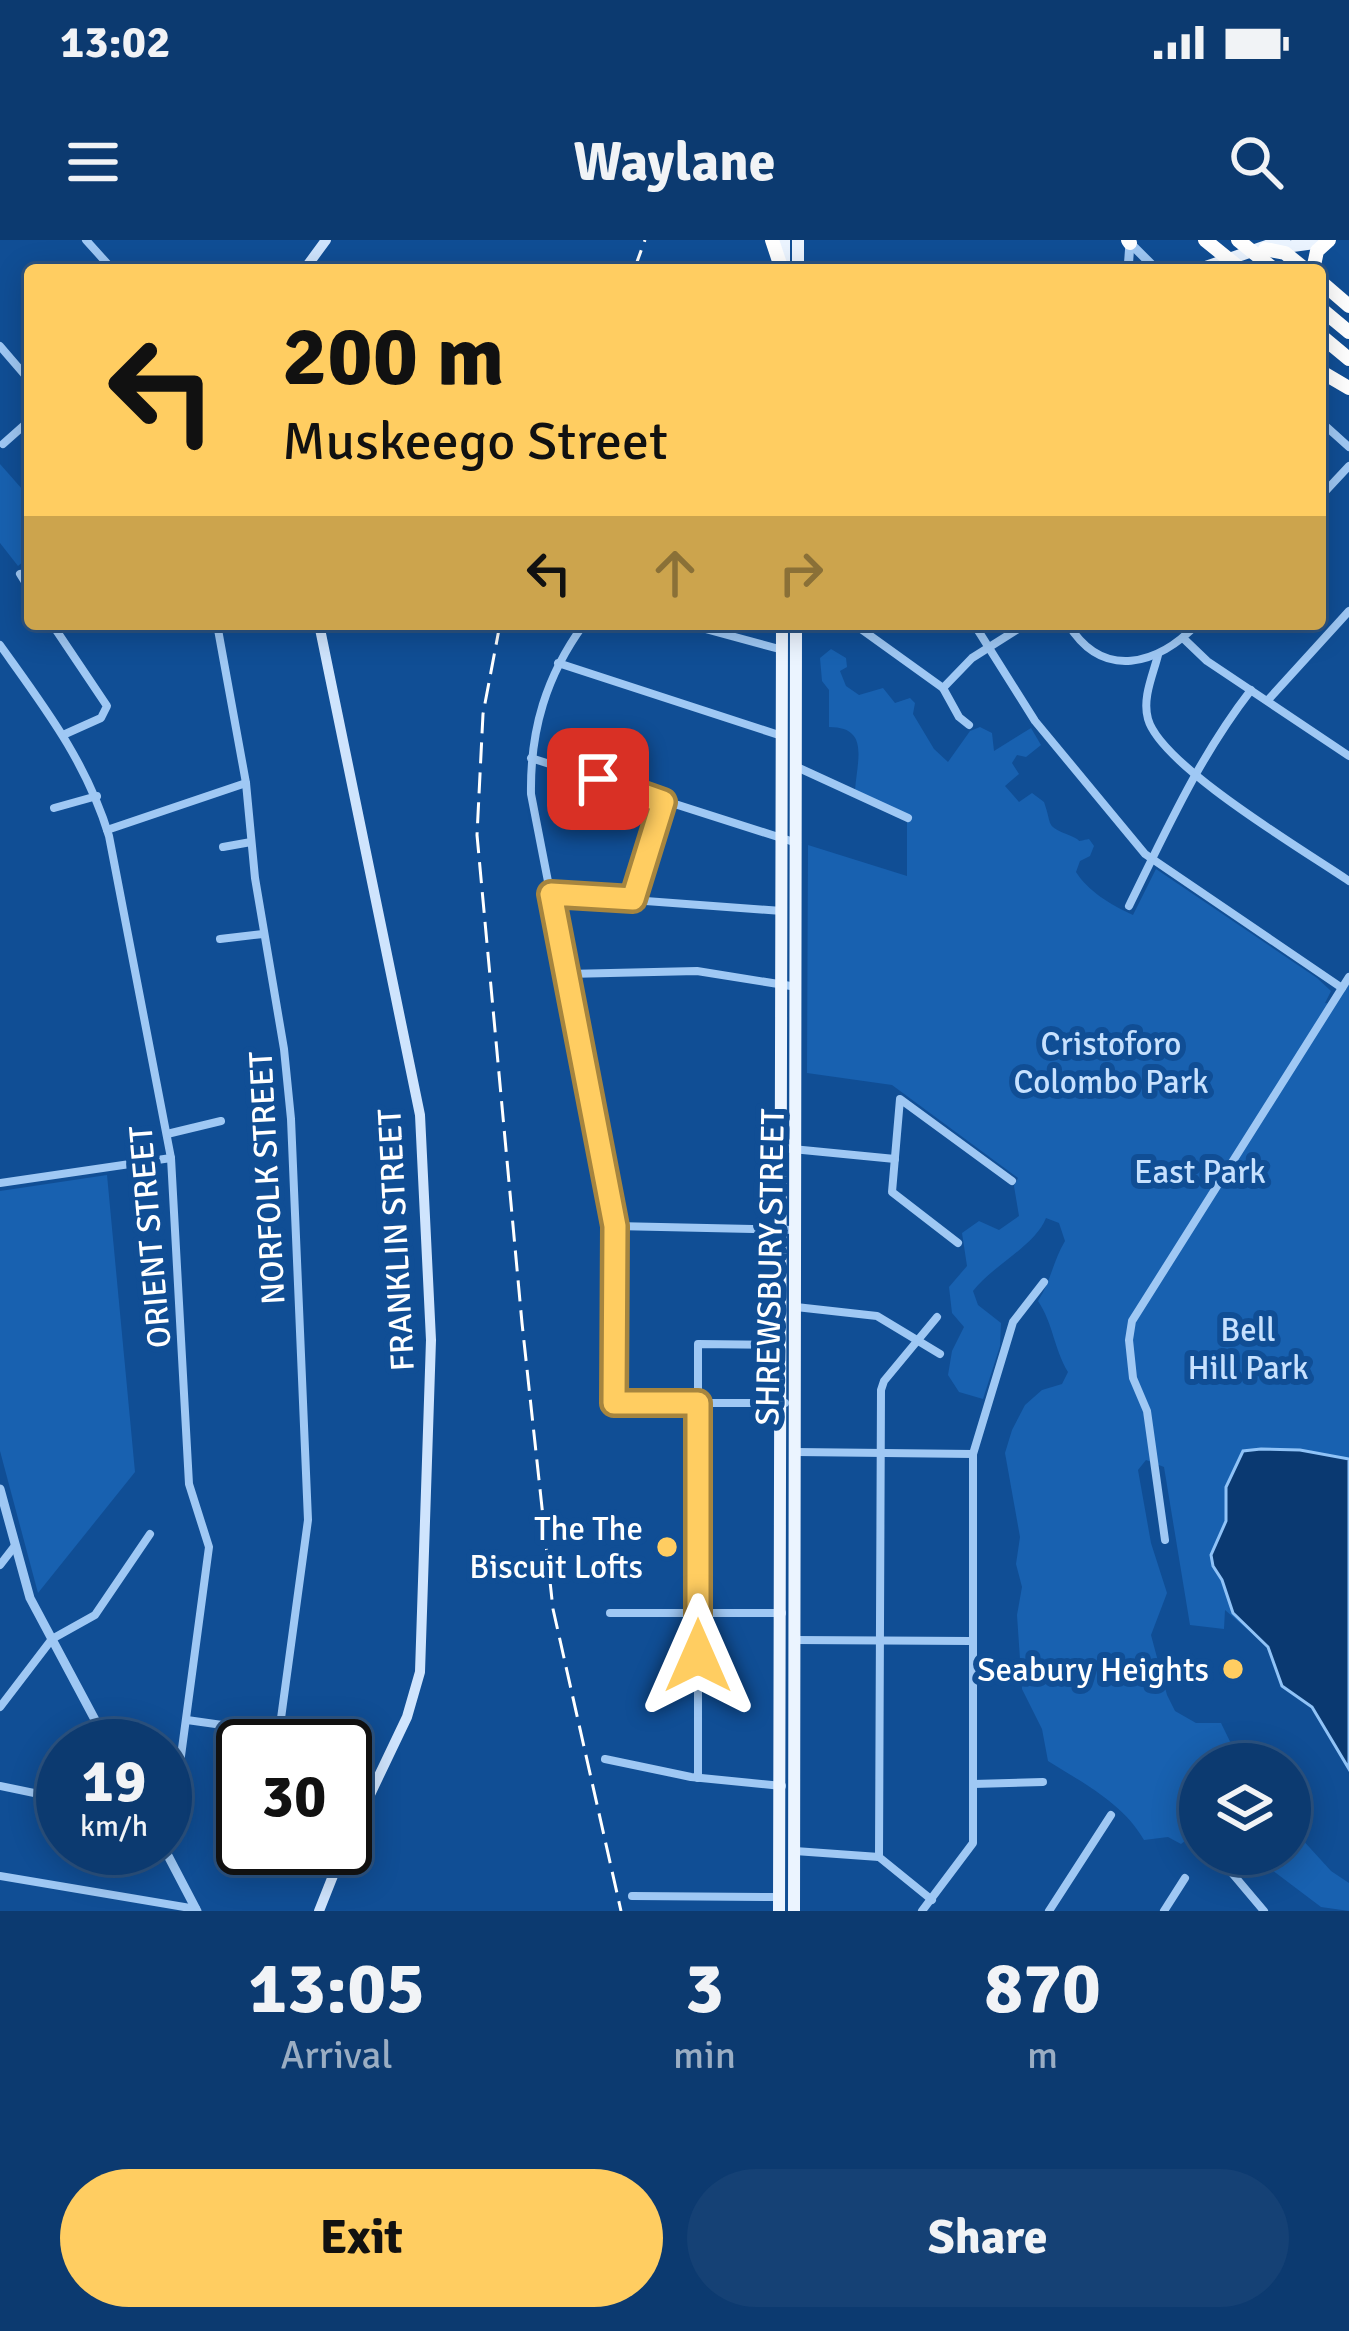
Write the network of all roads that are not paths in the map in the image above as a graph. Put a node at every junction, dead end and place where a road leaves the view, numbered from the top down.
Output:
1 (86, 240) edge
2 (1205, 240) edge
3 (1238, 240) edge
4 (1284, 240) edge
5 (1330, 240) edge
6 (1128, 241) edge
7 (1264, 249) junction
8 (108, 264) edge
9 (1151, 264) edge
10 (1216, 264) edge
11 (1235, 264) edge
12 (1268, 264) edge
13 (1301, 264) edge
14 (1312, 264) edge
15 (0, 346) edge
16 (24, 374) edge
17 (1326, 426) edge
18 (1349, 447) edge
19 (1349, 466) edge
20 (1326, 490) edge
21 (20, 574) dead end
22 (24, 580) edge
23 (1349, 610) edge
24 (56, 630) edge
25 (218, 630) edge
26 (320, 630) edge
27 (580, 630) edge
28 (710, 630) edge
29 (784, 630) edge
30 (794, 630) edge
31 (862, 630) edge
32 (978, 630) edge
33 (1016, 630) edge
34 (1073, 630) edge
35 (1191, 630) edge
36 (1184, 638) junction
37 (0, 645) edge
38 (988, 646) junction
39 (789, 650) junction
40 (1158, 656) junction
41 (558, 663) junction
42 (943, 688) junction
43 (1251, 691) junction
44 (1268, 700) junction
45 (969, 725) dead end
46 (63, 736) junction
47 (782, 736) junction
48 (1349, 756) edge
49 (531, 758) junction
50 (799, 769) junction
51 (1195, 773) junction
52 (246, 783) junction
53 (97, 796) junction
54 (663, 802) junction
55 (54, 808) dead end
56 (908, 818) dead end
57 (107, 830) junction
58 (782, 839) junction
59 (251, 842) junction
60 (797, 843) junction
61 (223, 848) dead end
62 (1151, 860) junction
63 (1349, 881) edge
64 (551, 894) junction
65 (633, 899) junction
66 (1129, 905) dead end
67 (782, 911) junction
68 (263, 934) junction
69 (220, 939) dead end
70 (567, 974) junction
71 (1349, 977) edge
72 (790, 986) junction
73 (1342, 988) junction
74 (221, 1121) dead end
75 (167, 1135) junction
76 (782, 1148) junction
77 (797, 1148) junction
78 (171, 1158) junction
79 (895, 1159) junction
80 (1012, 1180) dead end
81 (0, 1183) edge
82 (615, 1226) junction
83 (790, 1229) junction
84 (958, 1243) dead end
85 (1044, 1282) dead end
86 (796, 1306) junction
87 (937, 1317) dead end
88 (916, 1341) junction
89 (780, 1345) junction
90 (940, 1354) dead end
91 (698, 1403) junction
92 (787, 1403) junction
93 (794, 1452) junction
94 (880, 1453) junction
95 (973, 1454) junction
96 (0, 1489) edge
97 (150, 1534) dead end
98 (1165, 1540) dead end
99 (14, 1547) junction
100 (0, 1565) edge
101 (610, 1613) dead end
102 (697, 1613) junction
103 (787, 1613) junction
104 (52, 1640) junction
105 (795, 1640) junction
106 (971, 1641) junction
107 (882, 1642) junction
108 (0, 1707) edge
109 (95, 1719) edge
110 (187, 1719) edge
111 (281, 1719) edge
112 (605, 1759) dead end
113 (372, 1776) edge
114 (698, 1778) junction
115 (377, 1779) junction
116 (1043, 1782) dead end
117 (973, 1784) junction
118 (0, 1786) edge
119 (787, 1786) junction
120 (372, 1790) edge
121 (36, 1793) edge
122 (1111, 1815) dead end
123 (795, 1852) junction
124 (879, 1857) junction
125 (179, 1875) edge
126 (334, 1875) edge
127 (1234, 1875) edge
128 (0, 1876) edge
129 (1184, 1878) dead end
130 (632, 1896) dead end
131 (932, 1900) junction
132 (779, 1904) edge
133 (197, 1910) edge
134 (320, 1911) edge
135 (794, 1911) edge
136 (922, 1911) edge
137 (1049, 1911) edge
138 (1163, 1911) edge
139 (1264, 1911) edge

1 - 8 street
2 - 11 highway, bridge
3 - 12 highway, bridge
4 - 7 main road
5 - 7 main road
5 - 14 highway
6 - 9 street
7 - 10 main road
7 - 13 highway
15 - 16 street
17 - 18 street
19 - 20 street
21 - 22 street
23 - 44 street
24 - 46 street
25 - 52 street, NORFOLK STREET
26 - 115 main road, FRANKLIN STREET
27 - 41 street
28 - 39 street
29 - 39 main road, SHREWSBURY STREET
30 - 39 main road, SHREWSBURY STREET
31 - 42 street
32 - 38 street
33 - 38 street
34 - 40 street
35 - 36 street
36 - 40 street
36 - 43 street
37 - 46 street, ORIENT STREET
38 - 42 street
38 - 62 street
39 - 47 main road, SHREWSBURY STREET
39 - 50 main road, SHREWSBURY STREET
40 - 51 street
41 - 47 street
41 - 49 street
42 - 45 street
43 - 44 street
43 - 51 street
44 - 48 street
46 - 53 street, ORIENT STREET
47 - 58 main road, SHREWSBURY STREET
49 - 54 street
49 - 64 street
50 - 56 street
50 - 60 main road, SHREWSBURY STREET
51 - 62 street
51 - 63 street
52 - 57 street
52 - 59 street, NORFOLK STREET
53 - 55 street
53 - 57 street, ORIENT STREET
54 - 58 street
54 - 65 street
57 - 75 street, ORIENT STREET
58 - 60 street
58 - 67 main road, SHREWSBURY STREET
59 - 61 street
59 - 68 street, NORFOLK STREET
60 - 72 main road, SHREWSBURY STREET
62 - 66 street
62 - 73 street
64 - 65 street
64 - 70 street
65 - 67 street
67 - 72 main road, SHREWSBURY STREET
68 - 69 street
68 - 111 street, NORFOLK STREET
70 - 72 street
70 - 82 street
71 - 73 street
72 - 76 main road, SHREWSBURY STREET
72 - 77 main road, SHREWSBURY STREET
73 - 98 street
74 - 75 street
75 - 78 street, ORIENT STREET
76 - 77 street
76 - 83 main road, SHREWSBURY STREET
77 - 79 street
77 - 83 main road, SHREWSBURY STREET
78 - 81 street
78 - 110 street, ORIENT STREET
79 - 80 street
79 - 84 street
82 - 83 street
82 - 91 street
83 - 86 main road, SHREWSBURY STREET
83 - 89 main road, SHREWSBURY STREET
85 - 95 street
86 - 88 street
86 - 92 main road, SHREWSBURY STREET
87 - 88 street
88 - 90 street
88 - 94 street
89 - 91 street
89 - 92 main road, SHREWSBURY STREET
91 - 92 street
91 - 102 street
92 - 93 main road, SHREWSBURY STREET
92 - 103 main road, SHREWSBURY STREET
93 - 94 street
93 - 103 main road, SHREWSBURY STREET
94 - 95 street
94 - 107 street
95 - 106 street
96 - 99 street
97 - 104 street
99 - 100 street
99 - 104 street
101 - 102 street
102 - 103 street
102 - 114 street
103 - 105 main road, SHREWSBURY STREET
103 - 119 main road, SHREWSBURY STREET
104 - 108 street
104 - 109 street
105 - 107 street
105 - 119 main road, SHREWSBURY STREET
106 - 107 street
106 - 117 street
107 - 124 street
112 - 114 street
113 - 115 street
114 - 119 street
115 - 120 main road, FRANKLIN STREET
116 - 117 street
117 - 131 street
118 - 121 street
119 - 123 main road, SHREWSBURY STREET
119 - 132 main road, SHREWSBURY STREET
122 - 137 street
123 - 124 street
123 - 135 main road, SHREWSBURY STREET
124 - 131 street
125 - 133 street
126 - 134 main road, FRANKLIN STREET
127 - 139 street
128 - 133 street
129 - 138 street
130 - 132 street
131 - 136 street

